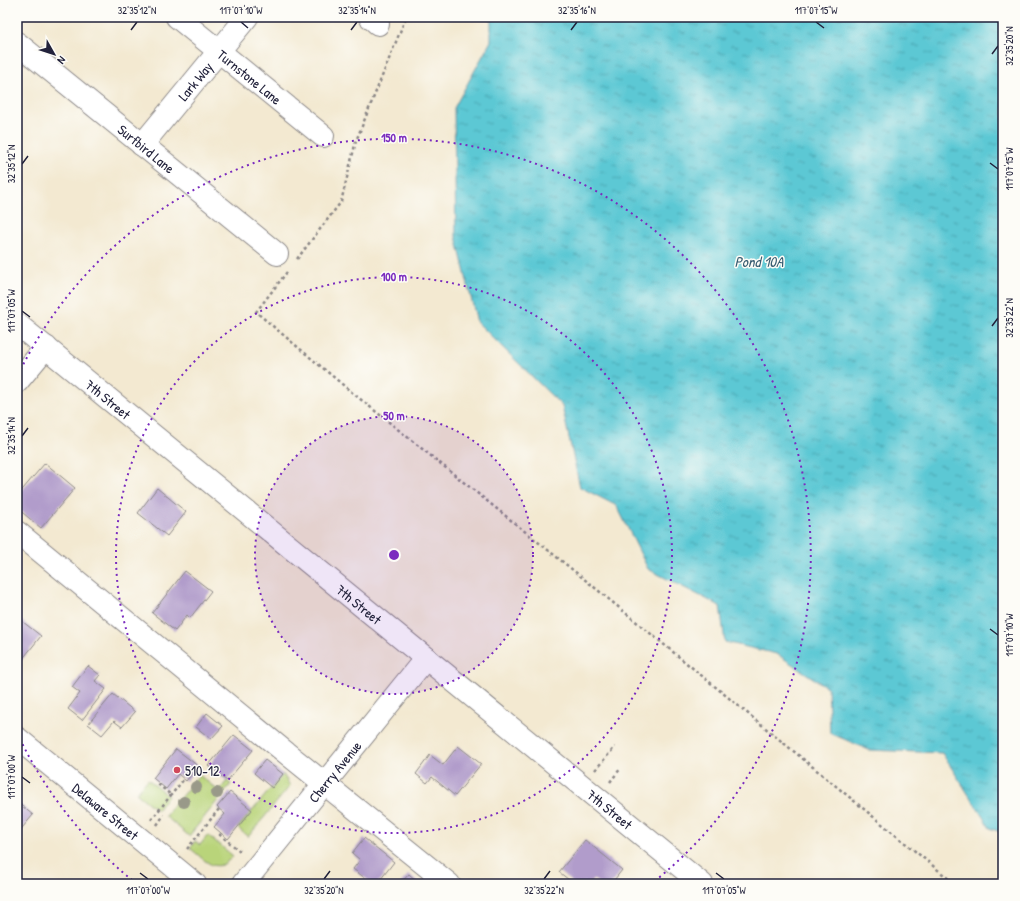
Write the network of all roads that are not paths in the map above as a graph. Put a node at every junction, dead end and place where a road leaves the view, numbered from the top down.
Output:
1 (177, 17) edge
2 (247, 17) edge
3 (17, 43) edge
4 (219, 52) junction
5 (323, 136) dead end
6 (142, 145) junction
7 (287, 262) road end
8 (17, 324) edge
9 (46, 347) junction
10 (17, 382) edge
11 (17, 532) edge
12 (426, 658) junction
13 (17, 738) edge
14 (325, 783) junction
15 (195, 884) edge
16 (243, 884) edge
17 (449, 884) edge
18 (702, 884) edge

1 - 4 street, Turnstone Lane
2 - 4 street, Lark Way
3 - 6 street, Surfbird Lane
4 - 5 street, Turnstone Lane
4 - 6 street, Lark Way
6 - 7 street, Surfbird Lane
8 - 9 street, 7th Street
9 - 10 street
9 - 12 street, 7th Street
11 - 14 street
12 - 14 street, Cherry Avenue
12 - 18 street, 7th Street
13 - 15 street, Delaware Street
14 - 16 street, Cherry Avenue
14 - 17 street

